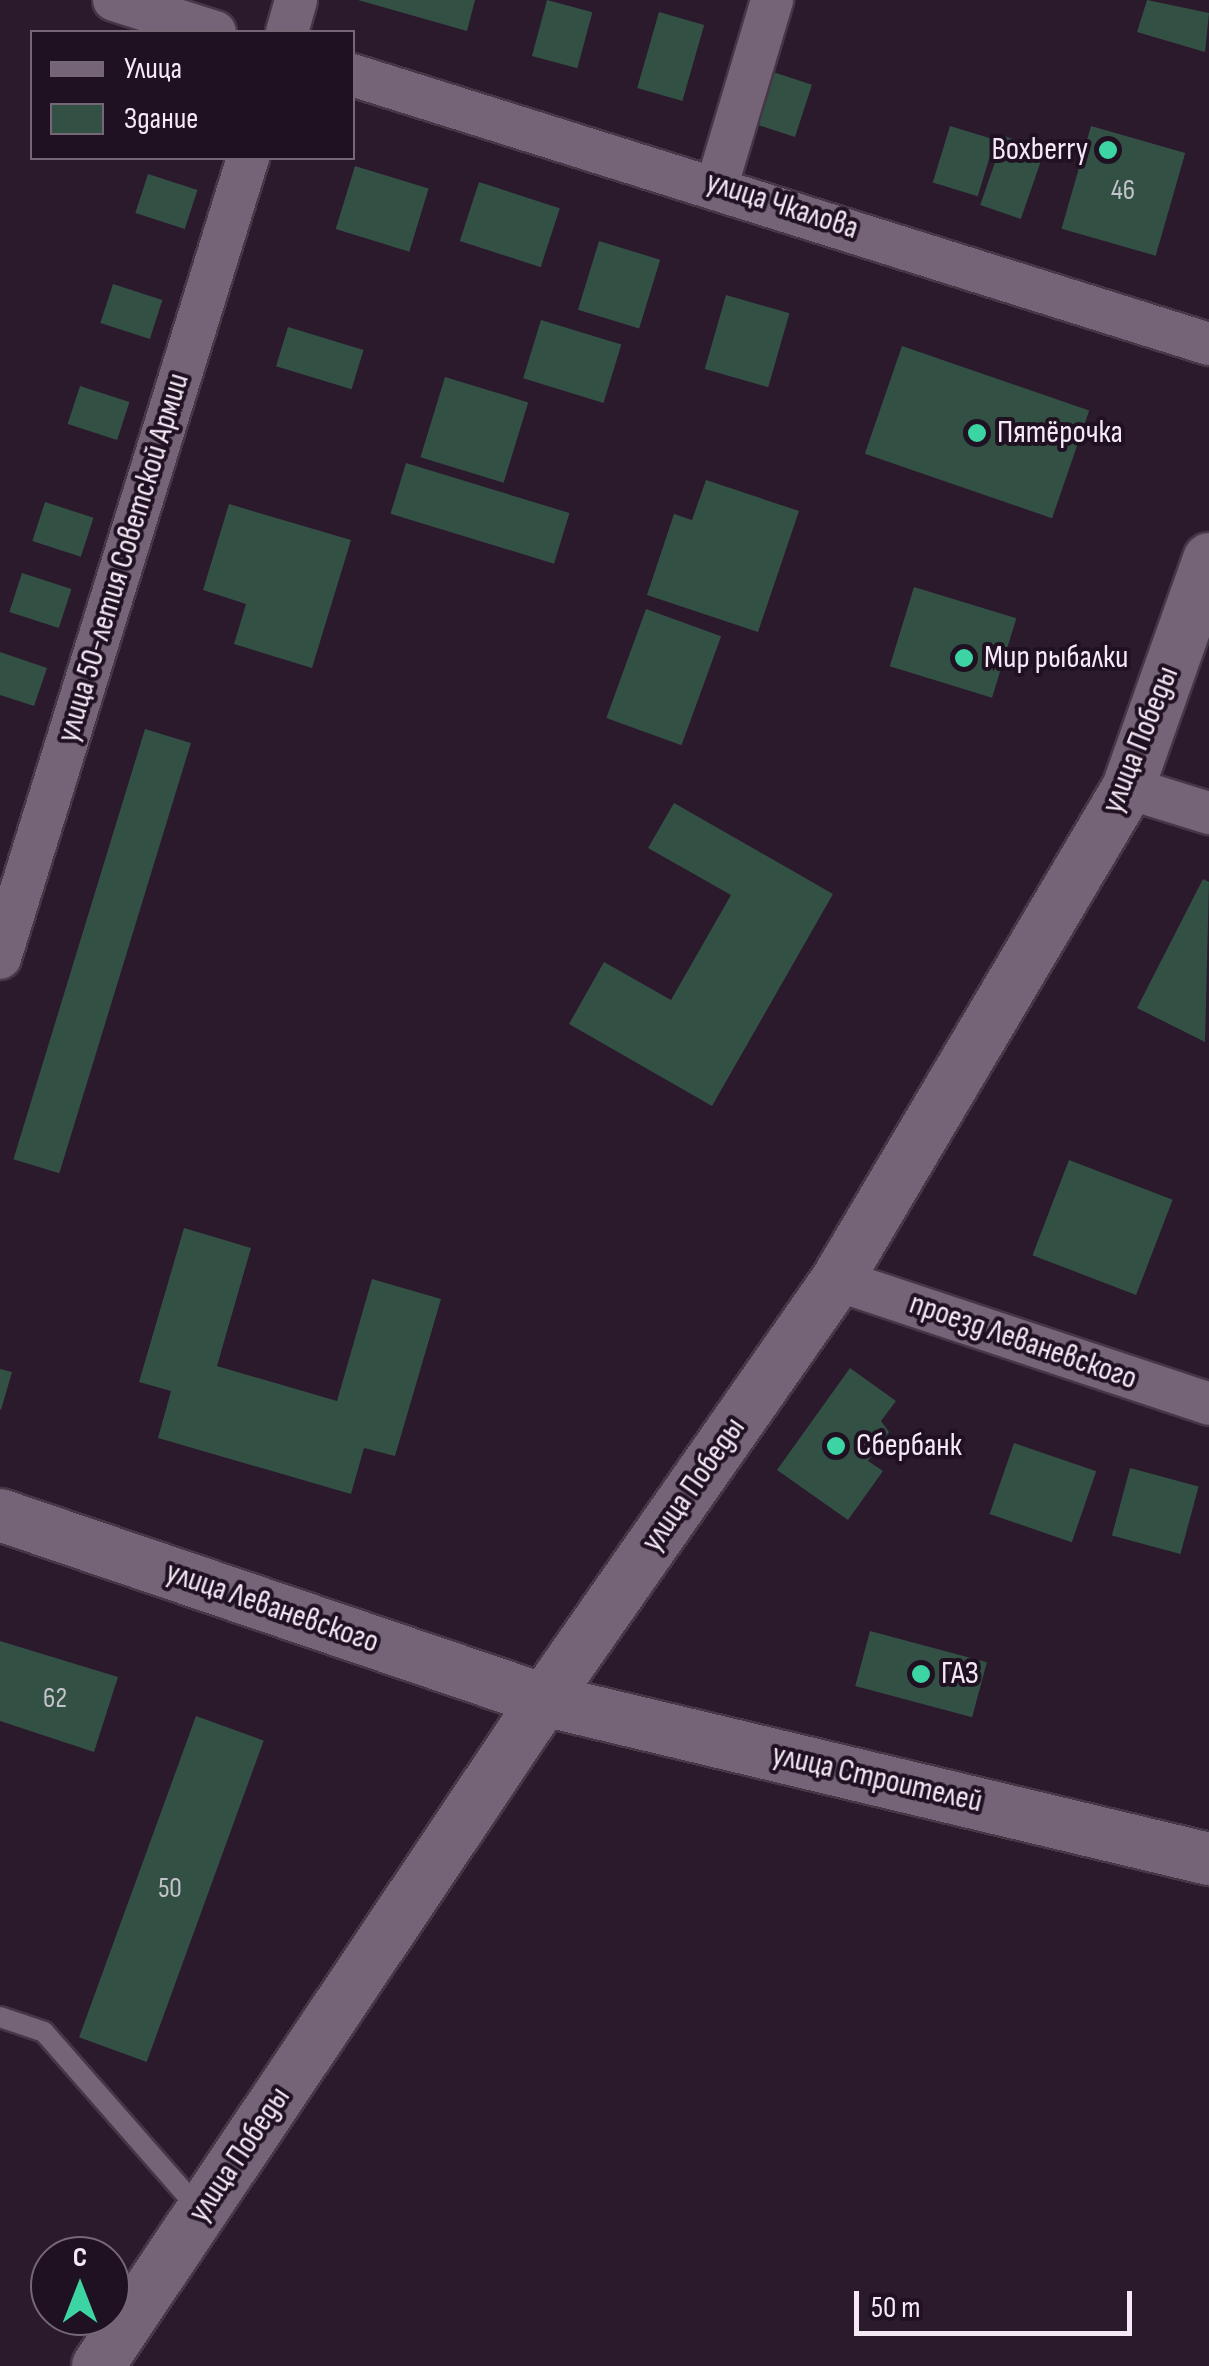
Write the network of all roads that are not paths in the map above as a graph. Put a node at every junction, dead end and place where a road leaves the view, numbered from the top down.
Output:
1 (114, 0) edge
2 (296, 0) edge
3 (772, 0) edge
4 (209, 30) edge
5 (287, 30) edge
6 (355, 76) edge
7 (247, 160) edge
8 (717, 185) junction
9 (1209, 344) edge
10 (1209, 559) edge
11 (1128, 788) junction
12 (1209, 814) edge
13 (0, 958) edge
14 (837, 1280) junction
15 (1209, 1404) edge
16 (0, 1515) edge
17 (544, 1700) junction
18 (1209, 1858) edge
19 (0, 2017) edge
20 (202, 2212) junction
21 (98, 2366) edge

1 - 4 street
2 - 5 street
3 - 8 street
6 - 8 street, улица Чкалова
7 - 13 street, улица 50-летия Советской Армии
8 - 9 street, улица Чкалова
10 - 11 street, улица Победы
11 - 12 street
11 - 14 street, улица Победы
14 - 15 street, проезд Леваневского
14 - 17 street, улица Победы
16 - 17 street, улица Леваневского
17 - 18 street, улица Строителей
17 - 20 street, улица Победы
19 - 20 lane
20 - 21 street, улица Победы

